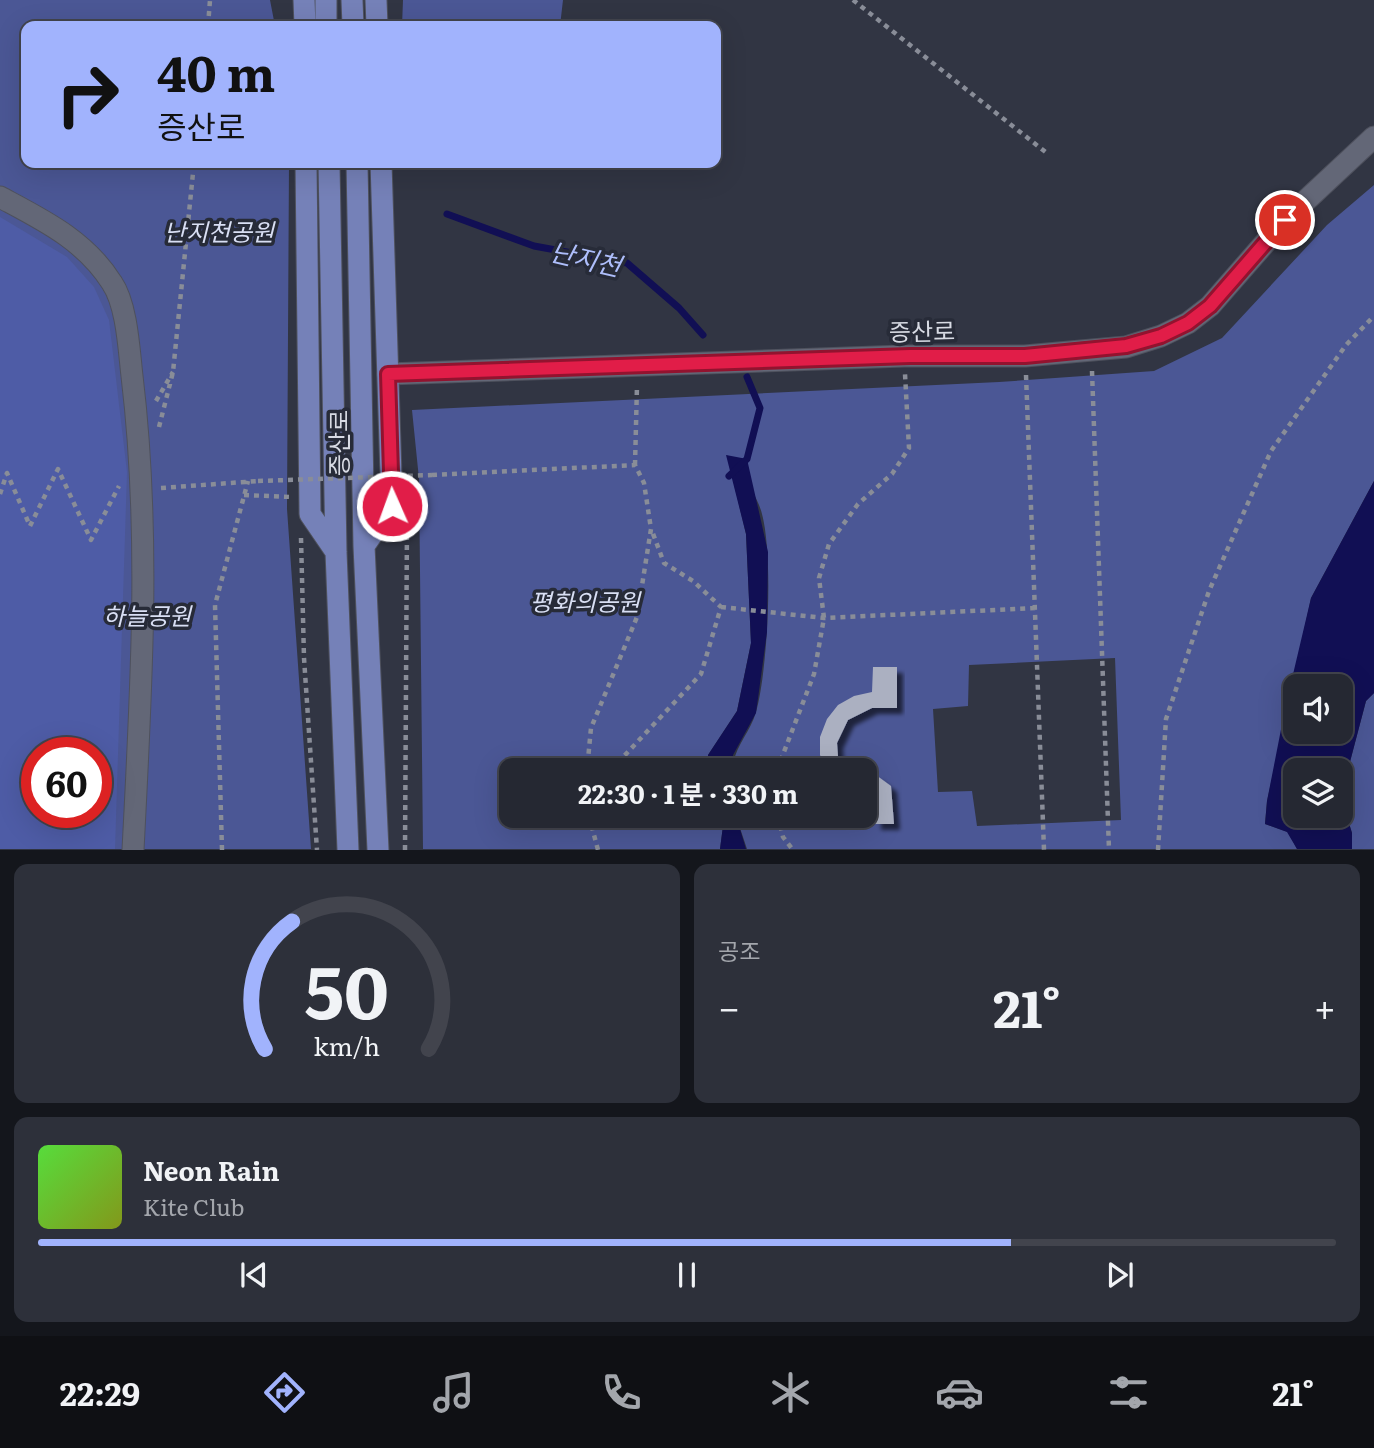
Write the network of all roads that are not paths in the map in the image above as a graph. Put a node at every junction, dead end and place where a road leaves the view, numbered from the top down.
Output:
1 (304, 0) edge
2 (326, 0) edge
3 (352, 0) edge
4 (376, 0) edge
5 (304, 21) edge
6 (326, 21) edge
7 (353, 21) edge
8 (377, 21) edge
9 (1374, 137) edge
10 (306, 168) edge
11 (329, 168) edge
12 (357, 168) edge
13 (381, 168) edge
14 (0, 197) edge
15 (388, 374) junction
16 (364, 546) junction
17 (336, 552) junction
18 (134, 849) edge
19 (348, 849) edge
20 (378, 849) edge

1 - 5 main road
2 - 6 main road
3 - 7 main road
4 - 8 main road
9 - 15 street, 증산로
10 - 17 main road
11 - 17 main road, 증산로
12 - 16 main road, 증산로
13 - 15 main road
14 - 18 street
15 - 16 main road
16 - 20 main road, 증산로
17 - 19 main road, 증산로

